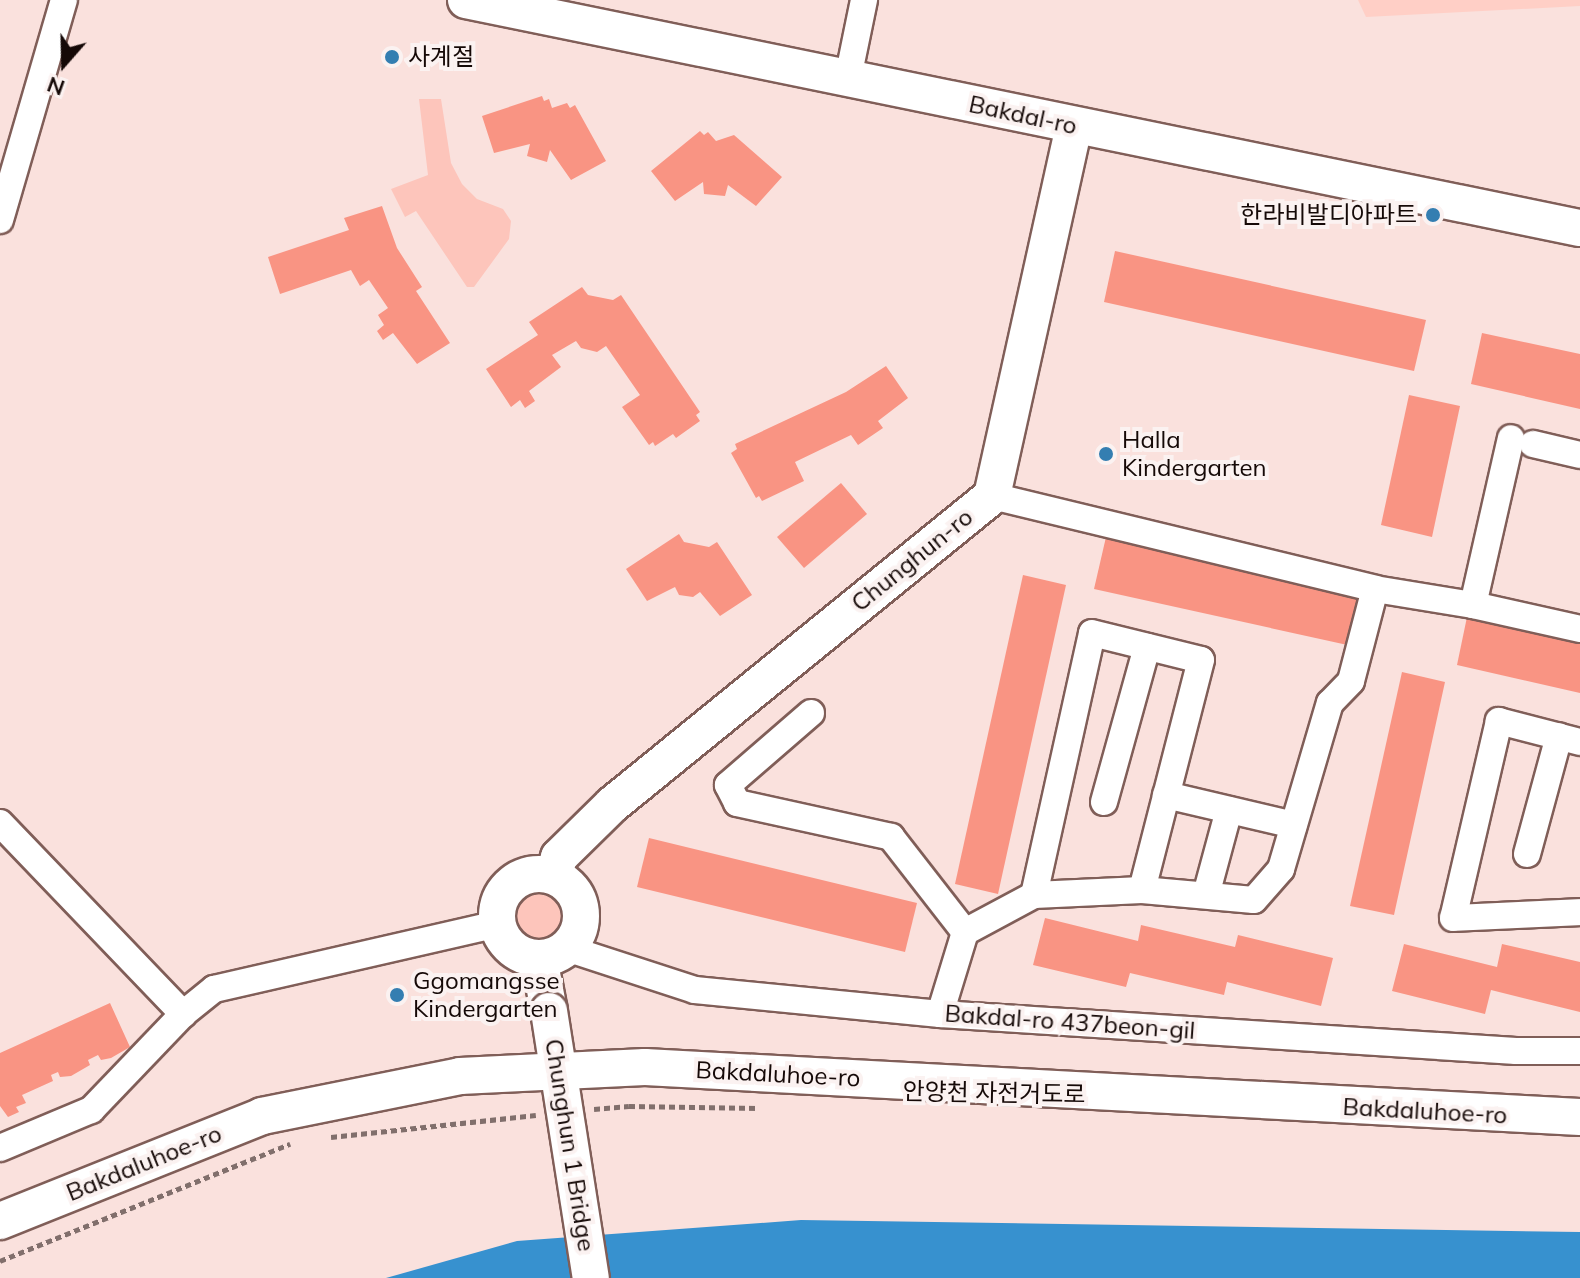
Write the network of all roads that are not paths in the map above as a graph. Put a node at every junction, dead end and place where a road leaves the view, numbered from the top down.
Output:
1 (64, 0) edge
2 (466, 0) edge
3 (864, 0) edge
4 (848, 78) junction
5 (1074, 126) junction
6 (0, 220) edge
7 (1580, 228) edge
8 (1580, 455) edge
9 (992, 496) junction
10 (1375, 589) junction
11 (1473, 605) junction
12 (1580, 629) edge
13 (1147, 647) junction
14 (811, 713) dead end
15 (1570, 739) edge
16 (1166, 795) junction
17 (1104, 802) dead end
18 (1229, 810) junction
19 (0, 823) edge
20 (1294, 825) junction
21 (1527, 854) dead end
22 (553, 876) junction
23 (1142, 890) junction
24 (1034, 895) junction
25 (1206, 895) junction
26 (1578, 906) edge
27 (497, 924) junction
28 (965, 932) junction
29 (553, 953) junction
30 (183, 1014) junction
31 (940, 1014) junction
32 (1580, 1051) edge
33 (1580, 1117) edge
34 (0, 1148) edge
35 (0, 1221) edge
36 (591, 1278) edge

1 - 6 street
2 - 4 street, Bakdal-ro
3 - 4 street
4 - 5 street, Bakdal-ro
5 - 7 street, Bakdal-ro
5 - 9 street, Chunghun-ro
8 - 11 street
9 - 10 street
9 - 22 street, Chunghun-ro
10 - 11 street
10 - 20 street
11 - 12 street
13 - 16 street
13 - 17 street
13 - 24 street
14 - 28 street
15 - 21 street
15 - 26 street
16 - 18 street
16 - 23 street
18 - 20 street
18 - 25 street
19 - 30 street
20 - 25 street
22 - 27 street
22 - 29 street
23 - 24 street
23 - 25 street
24 - 28 street
27 - 29 street
27 - 30 street
28 - 31 street
29 - 31 street, Bakdal-ro 437beon-gil
29 - 36 street, Chunghun 1 Bridge, bridge
30 - 34 street
31 - 32 street, Bakdal-ro 437beon-gil
33 - 35 street, Bakdaluhoe-ro, bridge

